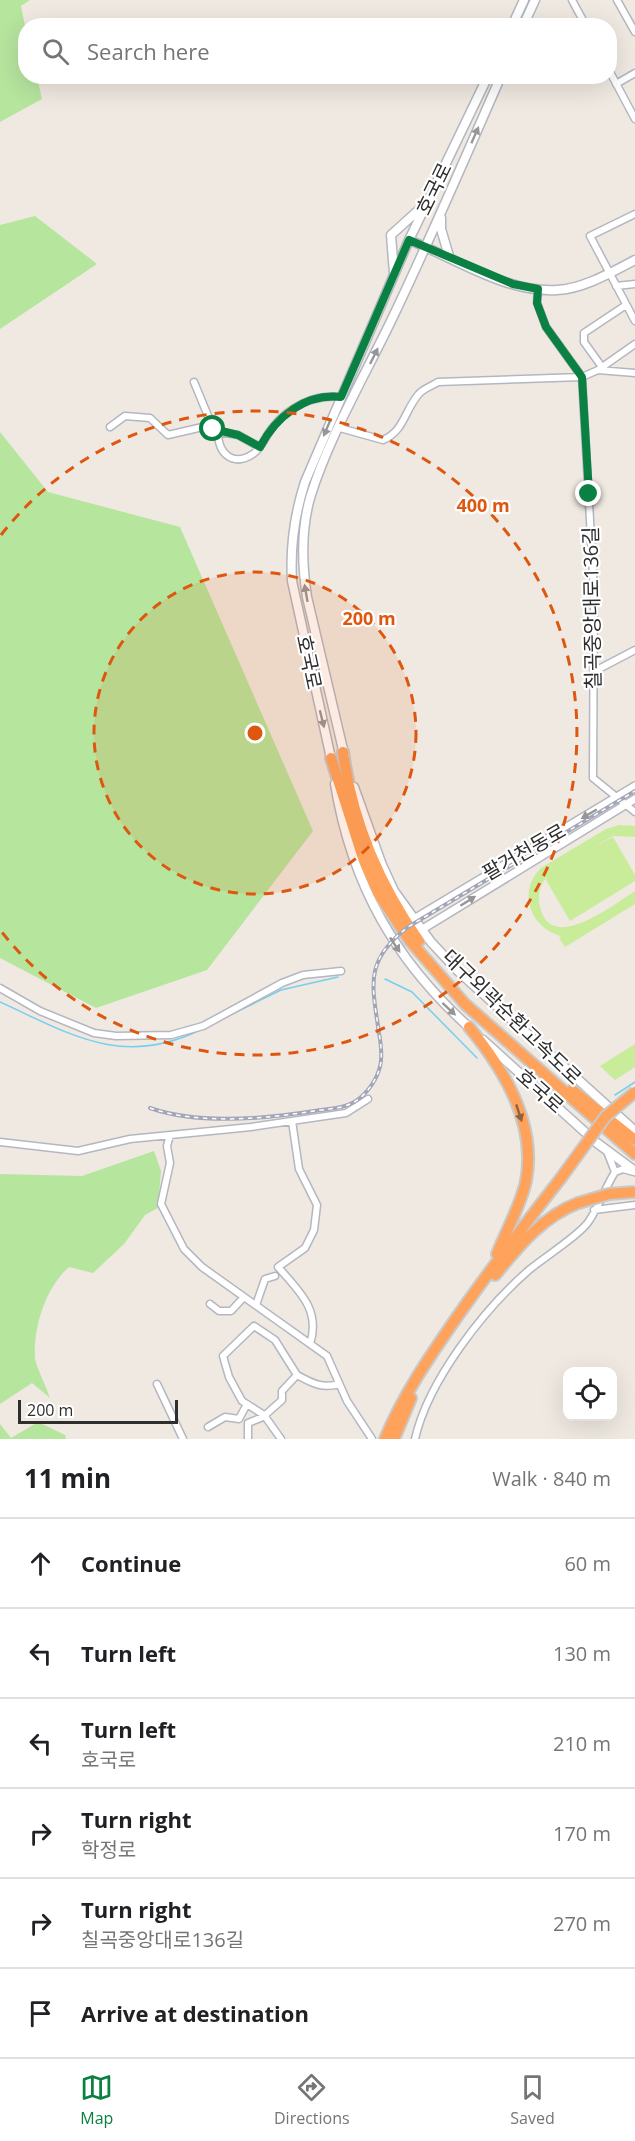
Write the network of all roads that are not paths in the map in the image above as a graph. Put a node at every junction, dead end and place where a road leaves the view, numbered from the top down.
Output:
1 (524, 0) edge
2 (535, 0) edge
3 (572, 0) edge
4 (617, 0) edge
5 (516, 18) edge
6 (527, 18) edge
7 (582, 18) edge
8 (635, 32) edge
9 (635, 73) edge
10 (617, 83) edge
11 (484, 84) edge
12 (497, 84) edge
13 (616, 84) edge
14 (635, 120) edge
15 (427, 204) junction
16 (443, 207) junction
17 (635, 214) edge
18 (409, 240) junction
19 (427, 247) junction
20 (449, 256) junction
21 (635, 261) edge
22 (394, 274) junction
23 (608, 274) junction
24 (635, 284) edge
25 (616, 286) junction
26 (538, 289) junction
27 (626, 304) junction
28 (635, 321) edge
29 (635, 344) edge
30 (600, 369) junction
31 (635, 373) edge
32 (582, 377) junction
33 (194, 382) dead end
34 (341, 397) junction
35 (110, 427) dead end
36 (340, 428) junction
37 (216, 430) junction
38 (260, 447) junction
39 (635, 650) edge
40 (595, 671) junction
41 (343, 752) junction
42 (331, 758) junction
43 (635, 786) edge
44 (616, 798) junction
45 (635, 799) edge
46 (626, 805) junction
47 (635, 812) edge
48 (414, 919) junction
49 (421, 930) junction
50 (341, 971) dead end
51 (0, 988) edge
52 (469, 1027) junction
53 (635, 1094) edge
54 (368, 1100) dead end
55 (292, 1121) junction
56 (611, 1128) junction
57 (635, 1131) edge
58 (170, 1135) junction
59 (635, 1140) edge
60 (0, 1142) edge
61 (597, 1143) junction
62 (635, 1154) edge
63 (615, 1172) junction
64 (635, 1172) edge
65 (635, 1192) edge
66 (635, 1205) edge
67 (594, 1210) junction
68 (493, 1271) junction
69 (274, 1276) dead end
70 (244, 1297) junction
71 (210, 1304) dead end
72 (256, 1305) junction
73 (310, 1344) junction
74 (297, 1375) junction
75 (157, 1384) dead end
76 (339, 1384) junction
77 (248, 1404) junction
78 (264, 1415) junction
79 (397, 1420) junction
80 (208, 1427) dead end
81 (183, 1439) edge
82 (248, 1439) edge
83 (281, 1439) edge
84 (372, 1439) edge
85 (385, 1439) edge
86 (394, 1439) edge
87 (415, 1439) edge

1 - 5 main road
2 - 6 main road
3 - 7 street
4 - 8 street
9 - 10 street
11 - 15 main road, 호국로
16 -> 12 main road, 호국로
13 - 14 street
15 - 18 main road, 호국로
15 - 22 main road
16 - 19 main road, 호국로
16 - 20 main road
17 - 23 street
18 - 19 main road
18 - 22 main road, 호국로
19 - 20 main road
36 -> 19 main road, 호국로
20 - 26 main road
21 - 23 main road
22 - 34 main road, 호국로
23 - 25 street
23 - 26 main road
24 - 25 street
25 - 27 street
26 - 32 street
27 - 28 street
27 - 30 street
29 - 30 street
30 - 31 street
30 - 32 street
32 - 36 street
32 - 40 street, 칠곡중앙대로136길
33 - 37 street
34 - 38 street
34 -> 42 main road, 호국로
35 - 37 street
41 -> 36 main road, 호국로
37 - 38 street
37 - 38 street
39 - 40 street
40 - 44 street, 칠곡중앙대로136길
41 - 48 main road, 호국로
41 - 56 highway, 대구외곽순환고속도로
42 -> 52 main road, 호국로
42 - 56 highway, 대구외곽순환고속도로
43 - 44 street, 팔거천동로
44 - 46 street, 칠곡중앙대로136길
44 -> 48 street, 팔거천동로
45 - 46 street, 팔거천동로
46 - 47 street, 칠곡중앙대로136길
49 -> 46 street, 팔거천동로
48 - 49 main road, 호국로
49 - 57 main road, 호국로
50 - 51 street
52 - 61 main road, 호국로
52 -> 68 highway
53 - 68 highway, bridge
54 - 55 street
55 - 58 street
55 - 73 street
56 - 59 highway, 대구외곽순환고속도로
56 - 62 highway, 대구외곽순환고속도로
58 - 60 street
58 - 70 street
61 - 63 street
61 - 64 main road, 호국로
63 - 64 street
63 - 67 street
65 - 68 highway, bridge
66 - 67 street
67 - 87 street
68 - 79 highway
69 - 72 street
70 - 71 street
70 - 72 street
72 - 73 street
73 - 76 street
74 - 76 street
74 - 77 street
74 - 78 street
75 - 81 street
76 - 84 street
77 - 78 street
77 - 80 street
78 - 82 street
78 - 83 street
79 - 85 highway
79 - 86 highway

